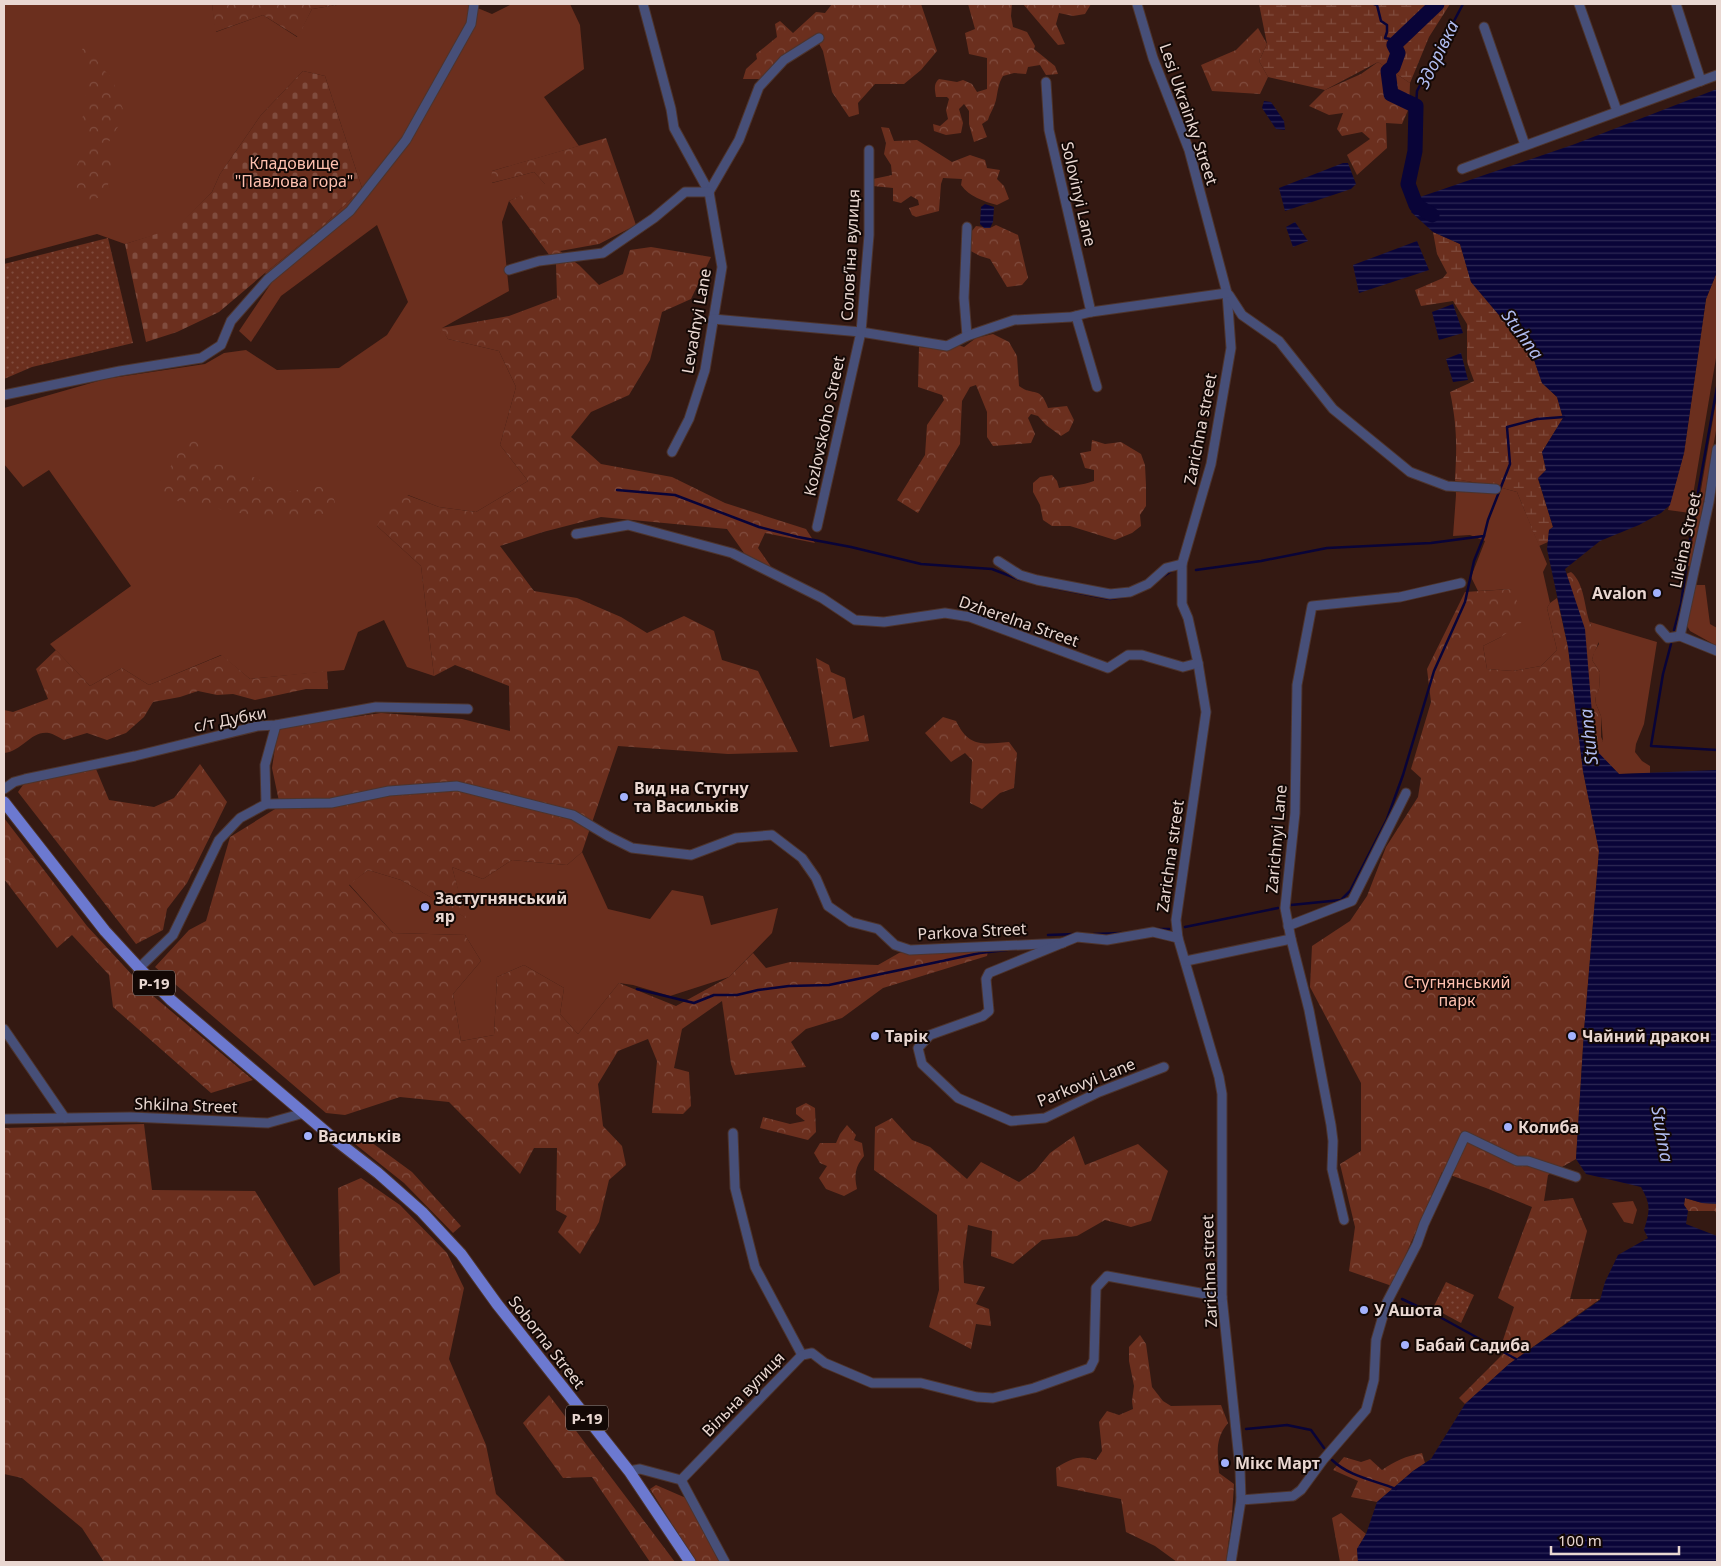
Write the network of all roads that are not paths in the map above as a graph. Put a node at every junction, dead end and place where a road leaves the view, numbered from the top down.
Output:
1 (474, 4) edge
2 (643, 4) edge
3 (1137, 4) edge
4 (1579, 4) edge
5 (1676, 4) edge
6 (1484, 27) dead end
7 (819, 38) dead end
8 (1717, 76) edge
9 (1701, 81) junction
10 (1046, 82) dead end
11 (1617, 111) junction
12 (1525, 145) junction
13 (868, 150) dead end
14 (1462, 169) dead end
15 (709, 192) junction
16 (967, 228) dead end
17 (509, 270) dead end
18 (1227, 293) junction
19 (1092, 312) junction
20 (1076, 316) junction
21 (713, 319) junction
22 (861, 332) junction
23 (968, 336) junction
24 (1097, 387) dead end
25 (4, 395) edge
26 (1717, 449) edge
27 (672, 452) dead end
28 (1496, 490) dead end
29 (818, 527) dead end
30 (576, 534) dead end
31 (998, 561) dead end
32 (1182, 564) junction
33 (1461, 583) dead end
34 (1660, 629) dead end
35 (1680, 636) junction
36 (1717, 651) edge
37 (1198, 663) junction
38 (468, 709) dead end
39 (276, 725) junction
40 (4, 789) edge
41 (1406, 793) dead end
42 (4, 802) edge
43 (266, 804) junction
44 (1288, 926) junction
45 (1178, 938) junction
46 (1291, 940) junction
47 (1063, 942) junction
48 (1186, 961) junction
49 (139, 968) junction
50 (4, 1029) edge
51 (1164, 1067) dead end
52 (304, 1113) junction
53 (65, 1118) junction
54 (4, 1119) edge
55 (733, 1133) dead end
56 (1576, 1177) dead end
57 (1344, 1220) dead end
58 (1222, 1297) junction
59 (802, 1356) junction
60 (629, 1472) junction
61 (680, 1480) junction
62 (1241, 1500) junction
63 (690, 1562) edge
64 (725, 1562) edge
65 (1231, 1562) edge

1 - 25 street
2 - 15 street, Levadnyi Lane
3 - 18 street, Lesi Ukrainky Street
4 - 11 street
5 - 9 street
6 - 12 street
7 - 15 street
8 - 9 street
9 - 11 street
10 - 19 street, Solovinyi Lane
11 - 12 street
12 - 14 street
13 - 22 street, Соловʼїна вулиця
15 - 17 street
15 - 21 street, Levadnyi Lane
16 - 23 street
18 - 19 street
18 - 28 street
18 - 32 street, Zarichna street
19 - 20 street, Соловʼїна вулиця
20 - 23 street, Соловʼїна вулиця
20 - 24 street
21 - 22 street, Соловʼїна вулиця
21 - 27 street, Levadnyi Lane
22 - 23 street, Соловʼїна вулиця
22 - 29 street, Kozlovskoho Street
26 - 35 street, Lileina Street
30 - 37 street, Dzherelna Street
31 - 32 street
32 - 37 street, Zarichna street
33 - 44 street, Zarichnyi Lane
34 - 35 street
35 - 36 street
37 - 45 street, Zarichna street
38 - 39 street, с/т Дубки
39 - 40 street, с/т Дубки
39 - 43 street
41 - 44 street
42 - 49 main road, Р-19
43 - 47 street, Parkova Street
43 - 49 street
44 - 46 street, Zarichnyi Lane
45 - 47 street, Parkovyi Lane
45 - 48 street, Zarichna street
46 - 48 street
46 - 57 street, Zarichnyi Lane
47 - 51 street, Parkovyi Lane
48 - 58 street, Zarichna street
49 - 52 main road, Р-19
50 - 53 street
52 - 53 street, Shkilna Street
52 - 60 main road, Soborna Street / Р-19
53 - 54 street, Shkilna Street
55 - 59 street
56 - 62 street
58 - 59 street, Вільна вулиця
58 - 62 street, Zarichna street
59 - 61 street, Вільна вулиця
60 - 61 street
60 - 63 main road, Soborna Street / Р-19
61 - 64 street
62 - 65 street, Zarichna street

